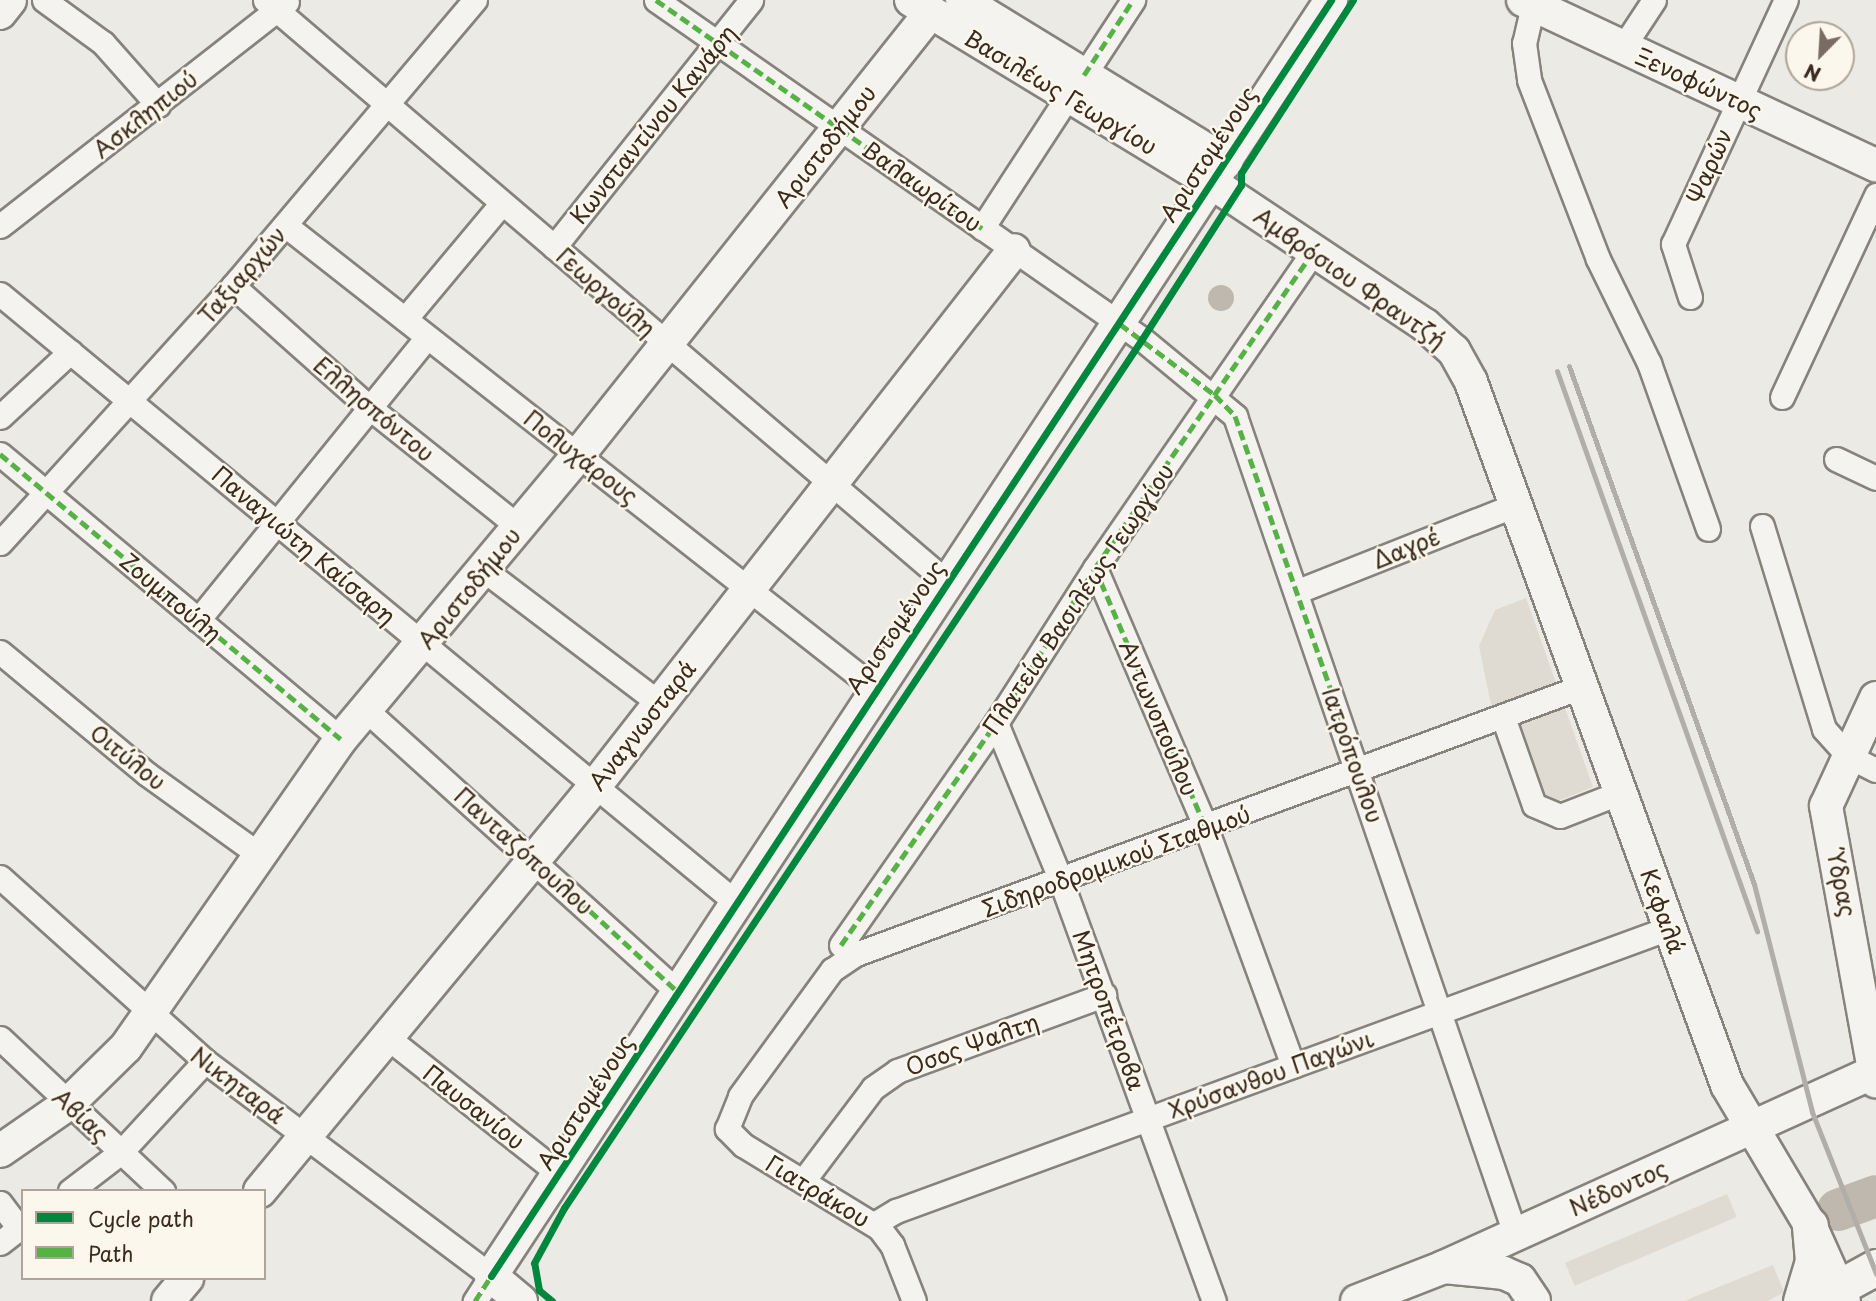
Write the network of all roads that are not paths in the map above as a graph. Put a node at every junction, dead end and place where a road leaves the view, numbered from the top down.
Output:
1 (10, 0) edge
2 (44, 0) edge
3 (475, 0) edge
4 (656, 0) edge
5 (751, 0) edge
6 (961, 0) edge
7 (1133, 0) edge
8 (1331, 0) edge
9 (1654, 0) edge
10 (1786, 0) edge
11 (1528, 2) edge
12 (277, 4) edge
13 (921, 6) edge
14 (0, 13) edge
15 (718, 43) junction
16 (1623, 47) junction
17 (1076, 85) junction
18 (1738, 101) junction
19 (158, 105) junction
20 (388, 107) junction
21 (839, 128) junction
22 (1876, 166) edge
23 (1219, 172) junction
24 (1876, 195) edge
25 (502, 203) junction
26 (285, 225) junction
27 (0, 226) edge
28 (982, 228) junction
29 (554, 247) junction
30 (1014, 250) junction
31 (1313, 252) junction
32 (233, 286) junction
33 (0, 294) edge
34 (1690, 297) dead end
35 (405, 319) junction
36 (1121, 324) junction
37 (427, 337) junction
38 (668, 344) junction
39 (70, 352) junction
40 (1215, 395) junction
41 (1782, 397) dead end
42 (131, 402) junction
43 (370, 408) junction
44 (0, 417) edge
45 (0, 454) edge
46 (579, 454) junction
47 (1836, 459) dead end
48 (1875, 473) edge
49 (829, 485) junction
50 (45, 493) junction
51 (1513, 506) junction
52 (278, 523) junction
53 (1762, 526) dead end
54 (519, 527) junction
55 (1708, 529) dead end
56 (0, 543) edge
57 (1096, 568) junction
58 (484, 570) junction
59 (948, 583) junction
60 (749, 588) junction
61 (1298, 591) junction
62 (198, 620) junction
63 (424, 644) junction
64 (0, 652) edge
65 (1581, 687) junction
66 (876, 689) junction
67 (1876, 698) edge
68 (659, 704) junction
69 (366, 710) junction
70 (1503, 717) junction
71 (996, 723) junction
72 (341, 739) junction
73 (1862, 763) edge
74 (1359, 771) junction
75 (595, 786) junction
76 (1619, 793) junction
77 (1206, 828) junction
78 (261, 856) junction
79 (535, 860) junction
80 (0, 877) edge
81 (1061, 881) junction
82 (738, 904) junction
83 (1670, 928) junction
84 (841, 944) dead end
85 (680, 994) junction
86 (1104, 995) junction
87 (1440, 1012) junction
88 (150, 1016) junction
89 (0, 1038) edge
90 (388, 1038) junction
91 (205, 1061) junction
92 (1293, 1066) junction
93 (1875, 1074) edge
94 (68, 1104) junction
95 (1149, 1118) junction
96 (1751, 1127) junction
97 (727, 1129) joint
98 (305, 1136) junction
99 (0, 1151) edge
100 (121, 1152) junction
101 (561, 1175) junction
102 (803, 1181) junction
103 (73, 1189) edge
104 (161, 1189) edge
105 (262, 1189) edge
106 (0, 1203) edge
107 (874, 1224) junction
108 (21, 1226) edge
109 (1515, 1234) junction
110 (0, 1243) edge
111 (1816, 1247) junction
112 (1444, 1267) junction
113 (1876, 1267) edge
114 (185, 1280) edge
115 (483, 1288) edge
116 (1832, 1297) edge
117 (168, 1301) edge
118 (521, 1301) edge
119 (914, 1301) edge
120 (1214, 1301) edge
121 (1357, 1301) edge
122 (1534, 1301) edge
123 (1801, 1301) edge

1 - 14 street
2 - 19 street
3 - 20 street, Ταξιαρχών
4 - 15 street, Βαλαωρίτου
5 - 15 street, Κωνσταντίνου Κανάρη
6 - 17 street, Βασιλέως Γεωργίου
7 - 17 street
8 - 23 street, Αριστομένους
9 - 16 street
10 - 18 street, Ψαρών
11 - 16 street, Ξενοφώντος
11 - 55 street
12 - 19 street, Ασκληπιού
12 - 20 street, Γεωργούλη
13 - 17 street, Βασιλέως Γεωργίου
13 - 21 street, Αριστοδήμου
15 - 21 street, Βαλαωρίτου
15 - 29 street, Κωνσταντίνου Κανάρη
16 - 18 street, Ξενοφώντος
17 - 23 street, Βασιλέως Γεωργίου
17 - 28 street
18 - 22 street, Ξενοφώντος
18 - 34 street, Ψαρών
19 - 27 street, Ασκληπιού
20 - 25 street, Γεωργούλη
20 - 26 street, Ταξιαρχών
21 - 28 street, Βαλαωρίτου
21 - 38 street, Αριστοδήμου
23 - 31 street, Αμβρόσιου Φραντζή
23 - 36 street, Αριστομένους
24 - 41 street
25 - 29 street, Γεωργούλη
25 - 35 street
26 - 32 street, Ταξιαρχών
26 - 35 street, Πολυχάρους
28 - 30 street, Βαλαωρίτου
29 - 38 street, Γεωργούλη
30 - 36 street, Βαλαωρίτου
30 - 49 street, Αναγνωσταρά
31 - 40 street, Πλατεία Βασιλέως Γεωργίου
31 - 51 street, Αμβρόσιου Φραντζή
32 - 42 street, Ταξιαρχών
32 - 43 street, Ελλησπόντου
33 - 39 street, Παναγιώτη Καίσαρη
35 - 37 street, Πολυχάρους
36 - 40 street, Ιατρόπουλου
36 - 59 street, Αριστομένους
37 - 43 street
37 - 46 street, Πολυχάρους
38 - 46 street, Αριστοδήμου
38 - 49 street, Γεωργούλη
39 - 42 street, Παναγιώτη Καίσαρη
39 - 44 street
40 - 57 street, Πλατεία Βασιλέως Γεωργίου
40 - 61 street, Ιατρόπουλου
42 - 50 street, Ταξιαρχών
42 - 52 street, Παναγιώτη Καίσαρη
43 - 52 street
43 - 54 street, Ελλησπόντου
45 - 50 street, Ζουμπούλη
46 - 54 street, Αριστοδήμου
46 - 60 street, Πολυχάρους
47 - 48 street
49 - 59 street, Γεωργούλη
49 - 60 street, Αναγνωσταρά
50 - 56 street, Ταξιαρχών
50 - 62 street, Ζουμπούλη
51 - 61 street, Δαγρέ
51 - 65 street, Κεφαλά
52 - 62 street
52 - 63 street, Παναγιώτη Καίσαρη
53 - 73 street
54 - 58 street, Αριστοδήμου
57 - 71 street, Πλατεία Βασιλέως Γεωργίου
57 - 77 street, Αντωνοπούλου
58 - 63 street, Αριστοδήμου
58 - 68 street
59 - 66 street, Αριστομένους
60 - 66 street, Πολυχάρους
60 - 68 street, Αναγνωσταρά
61 - 74 street, Ιατρόπουλου
62 - 72 street, Ζουμπούλη
63 - 69 street, Αριστοδήμου
63 - 75 street, Παναγιώτη Καίσαρη
64 - 78 street, Οιτύλου
65 - 70 street, Σιδηροδρομικού Σταθμού
65 - 76 street, Κεφαλά
66 - 82 street, Αριστομένους
67 - 73 street, Ύδρας
68 - 75 street, Αναγνωσταρά
69 - 72 street, Αριστοδήμου
69 - 79 street, Πανταζόπουλου
70 - 74 street, Σιδηροδρομικού Σταθμού
70 - 76 street
71 - 81 street, Μητροπέτροβα
71 - 84 street, Πλατεία Βασιλέως Γεωργίου
72 - 78 street, Αριστοδήμου
73 - 93 street, Ύδρας
74 - 77 street, Σιδηροδρομικού Σταθμού
74 - 87 street, Ιατρόπουλου
75 - 79 street, Αναγνωσταρά
75 - 82 street, Παναγιώτη Καίσαρη
76 - 83 street, Κεφαλά
77 - 81 street, Σιδηροδρομικού Σταθμού
77 - 92 street, Αντωνοπούλου
78 - 88 street, Αριστοδήμου
79 - 85 street, Πανταζόπουλου
79 - 90 street, Αναγνωσταρά
80 - 88 street, Νικηταρά
81 - 86 street, Μητροπέτροβα
81 - 97 street, Σιδηροδρομικού Σταθμού
82 - 85 street, Αριστομένους
83 - 87 street, Χρύσανθου Παγώνι
83 - 96 street, Κεφαλά
85 - 101 street, Αριστομένους
86 - 95 street, Μητροπέτροβα
86 - 102 street, Οσος Ψαλτη
87 - 92 street, Χρύσανθου Παγώνι
87 - 109 street, Ιατρόπουλου
88 - 91 street, Νικηταρά
88 - 94 street, Αριστοδήμου
89 - 94 street, Αβίας
90 - 98 street, Αναγνωσταρά
90 - 101 street, Παυσανίου
91 - 98 street, Νικηταρά
91 - 100 street
92 - 95 street, Χρύσανθου Παγώνι
93 - 96 street, Νέδοντος
94 - 99 street, Αριστοδήμου
94 - 100 street, Αβίας
95 - 107 street, Χρύσανθου Παγώνι
95 - 120 street, Μητροπέτροβα
96 - 109 street, Νέδοντος
96 - 111 street, Κεφαλά
97 - 102 street, Γιατράκου
98 - 105 street, Αναγνωσταρά
98 - 115 street, Νικηταρά
100 - 103 street
100 - 104 street, Αβίας
101 - 115 street, Αριστομένους
102 - 107 street, Γιατράκου
106 - 108 street
107 - 119 street, Γιατράκου
108 - 110 street
109 - 112 street, Νέδοντος
111 - 116 street, Κεφαλά
111 - 123 main road
112 - 121 street, Νέδοντος
112 - 122 street
113 - 116 main road
114 - 117 street
115 - 118 street

